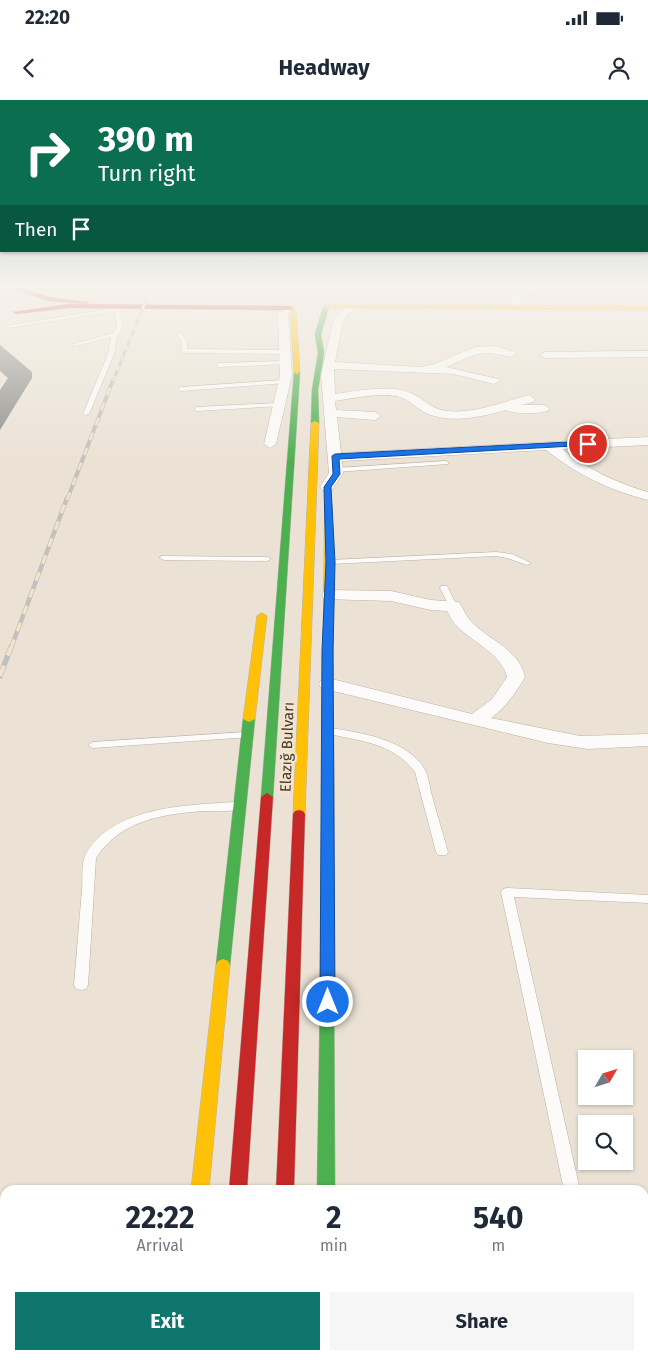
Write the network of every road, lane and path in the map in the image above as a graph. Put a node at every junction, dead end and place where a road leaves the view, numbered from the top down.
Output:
1 (113, 345) edge
2 (183, 345) edge
3 (285, 345) edge
4 (296, 345) edge
5 (320, 345) edge
6 (333, 345) edge
7 (511, 354) dead end
8 (648, 354) edge
9 (545, 355) dead end
10 (286, 357) junction
11 (219, 365) dead end
12 (329, 365) junction
13 (428, 370) junction
14 (494, 381) dead end
15 (284, 382) junction
16 (181, 389) dead end
17 (328, 398) junction
18 (529, 399) dead end
19 (279, 405) junction
20 (197, 409) dead end
21 (497, 409) junction
22 (544, 409) dead end
23 (329, 413) junction
24 (86, 414) dead end
25 (375, 416) dead end
26 (315, 440) junction
27 (648, 440) edge
28 (270, 444) dead end
29 (549, 446) junction
30 (336, 463) junction
31 (446, 463) dead end
32 (328, 487) junction
33 (288, 488) junction
34 (648, 496) edge
35 (275, 522) dead end
36 (164, 558) dead end
37 (267, 559) dead end
38 (331, 562) junction
39 (527, 563) dead end
40 (444, 588) dead end
41 (330, 595) junction
42 (262, 605) dead end
43 (452, 606) junction
44 (328, 684) junction
45 (476, 720) junction
46 (328, 731) junction
47 (247, 735) junction
48 (648, 740) edge
49 (93, 745) dead end
50 (240, 805) junction
51 (442, 852) dead end
52 (648, 900) edge
53 (81, 985) dead end
54 (201, 1185) edge
55 (238, 1185) edge
56 (285, 1185) edge
57 (326, 1185) edge
58 (571, 1185) edge

1 - 24 lane
2 - 10 lane
3 - 10 street
4 - 33 main road, Elazığ Bulvarı
5 - 26 main road, Elazığ Bulvarı
6 - 12 street
7 - 13 street
8 - 9 street
10 - 11 lane
10 - 15 street
12 - 13 street
12 - 17 street
13 - 14 street
15 - 16 lane
15 - 19 street
17 - 21 street
17 - 23 street
18 - 21 street
19 - 20 lane
19 - 28 street
21 - 22 street
23 - 25 street
23 - 30 street
26 - 32 main road
26 - 56 main road, Elazığ Bulvarı
27 - 29 street
29 - 30 street
29 - 34 street
30 - 31 lane
30 - 32 street
32 - 38 main road
33 - 35 main road
33 - 55 main road, Elazığ Bulvarı
36 - 37 lane
38 - 39 lane
38 - 41 main road
40 - 43 lane
41 - 43 street
41 - 44 main road
42 - 47 main road
43 - 45 street
44 - 45 street
44 - 46 main road
45 - 48 street
46 - 51 lane
46 - 57 main road
47 - 49 lane
47 - 50 main road
50 - 53 lane
50 - 54 main road
52 - 58 lane

